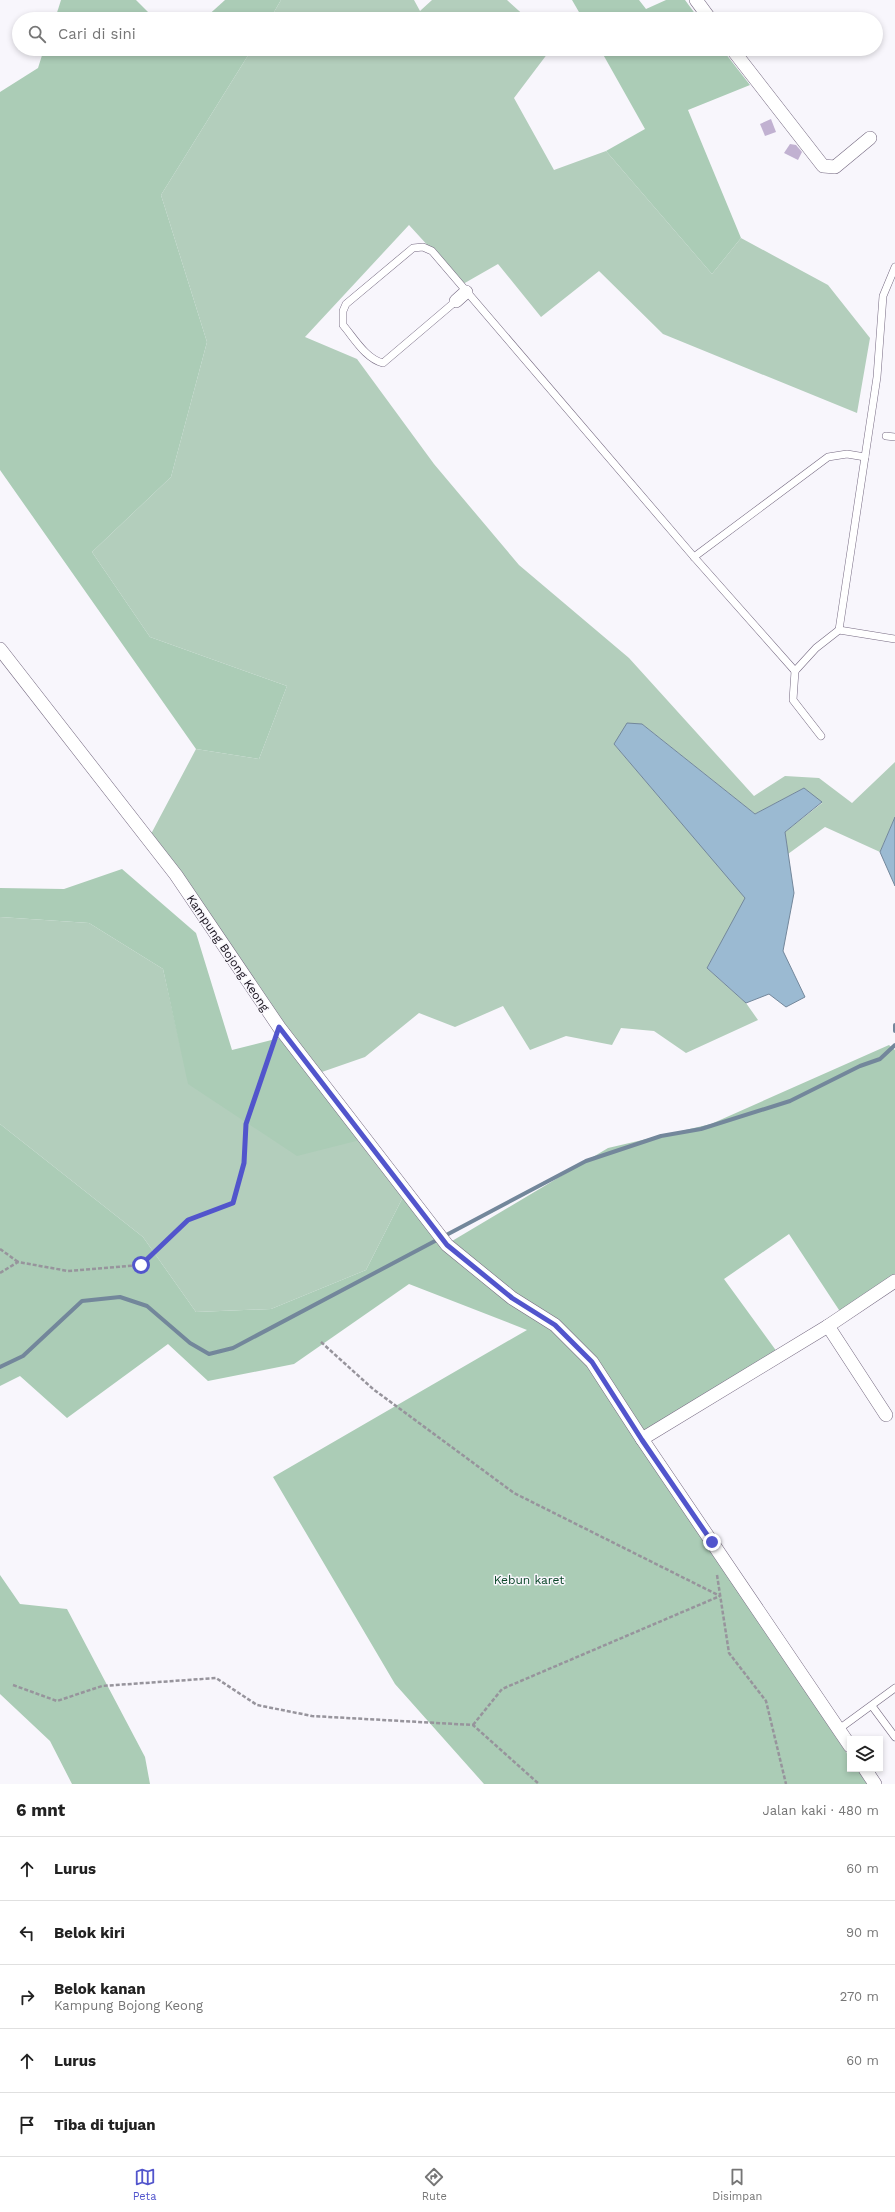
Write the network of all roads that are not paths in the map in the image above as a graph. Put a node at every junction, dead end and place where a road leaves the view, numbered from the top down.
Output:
1 (696, 0) edge
2 (705, 12) edge
3 (737, 56) edge
4 (870, 138) dead end
5 (895, 267) edge
6 (466, 292) junction
7 (456, 301) joint
8 (886, 436) dead end
9 (895, 437) edge
10 (865, 457) junction
11 (694, 558) junction
12 (839, 630) junction
13 (895, 638) edge
14 (0, 649) edge
15 (795, 671) junction
16 (822, 736) dead end
17 (895, 1281) edge
18 (828, 1326) junction
19 (886, 1415) dead end
20 (642, 1440) junction
21 (895, 1688) edge
22 (872, 1706) junction
23 (839, 1729) junction
24 (895, 1737) edge
25 (847, 1741) edge
26 (867, 1772) edge
27 (874, 1784) edge

1 - 2 street
3 - 4 street
5 - 10 lane
6 - 7 street
6 - 7 lane
6 - 11 lane
8 - 9 lane
10 - 11 lane
10 - 12 lane
11 - 15 lane
12 - 13 lane
12 - 15 lane
14 - 20 street, Kampung Bojong Keong
15 - 16 lane
17 - 18 street
18 - 19 street
18 - 20 street
20 - 23 street, Kampung Bojong Keong
21 - 22 lane
22 - 23 lane
22 - 24 lane
23 - 25 street, Kampung Bojong Keong
26 - 27 street

